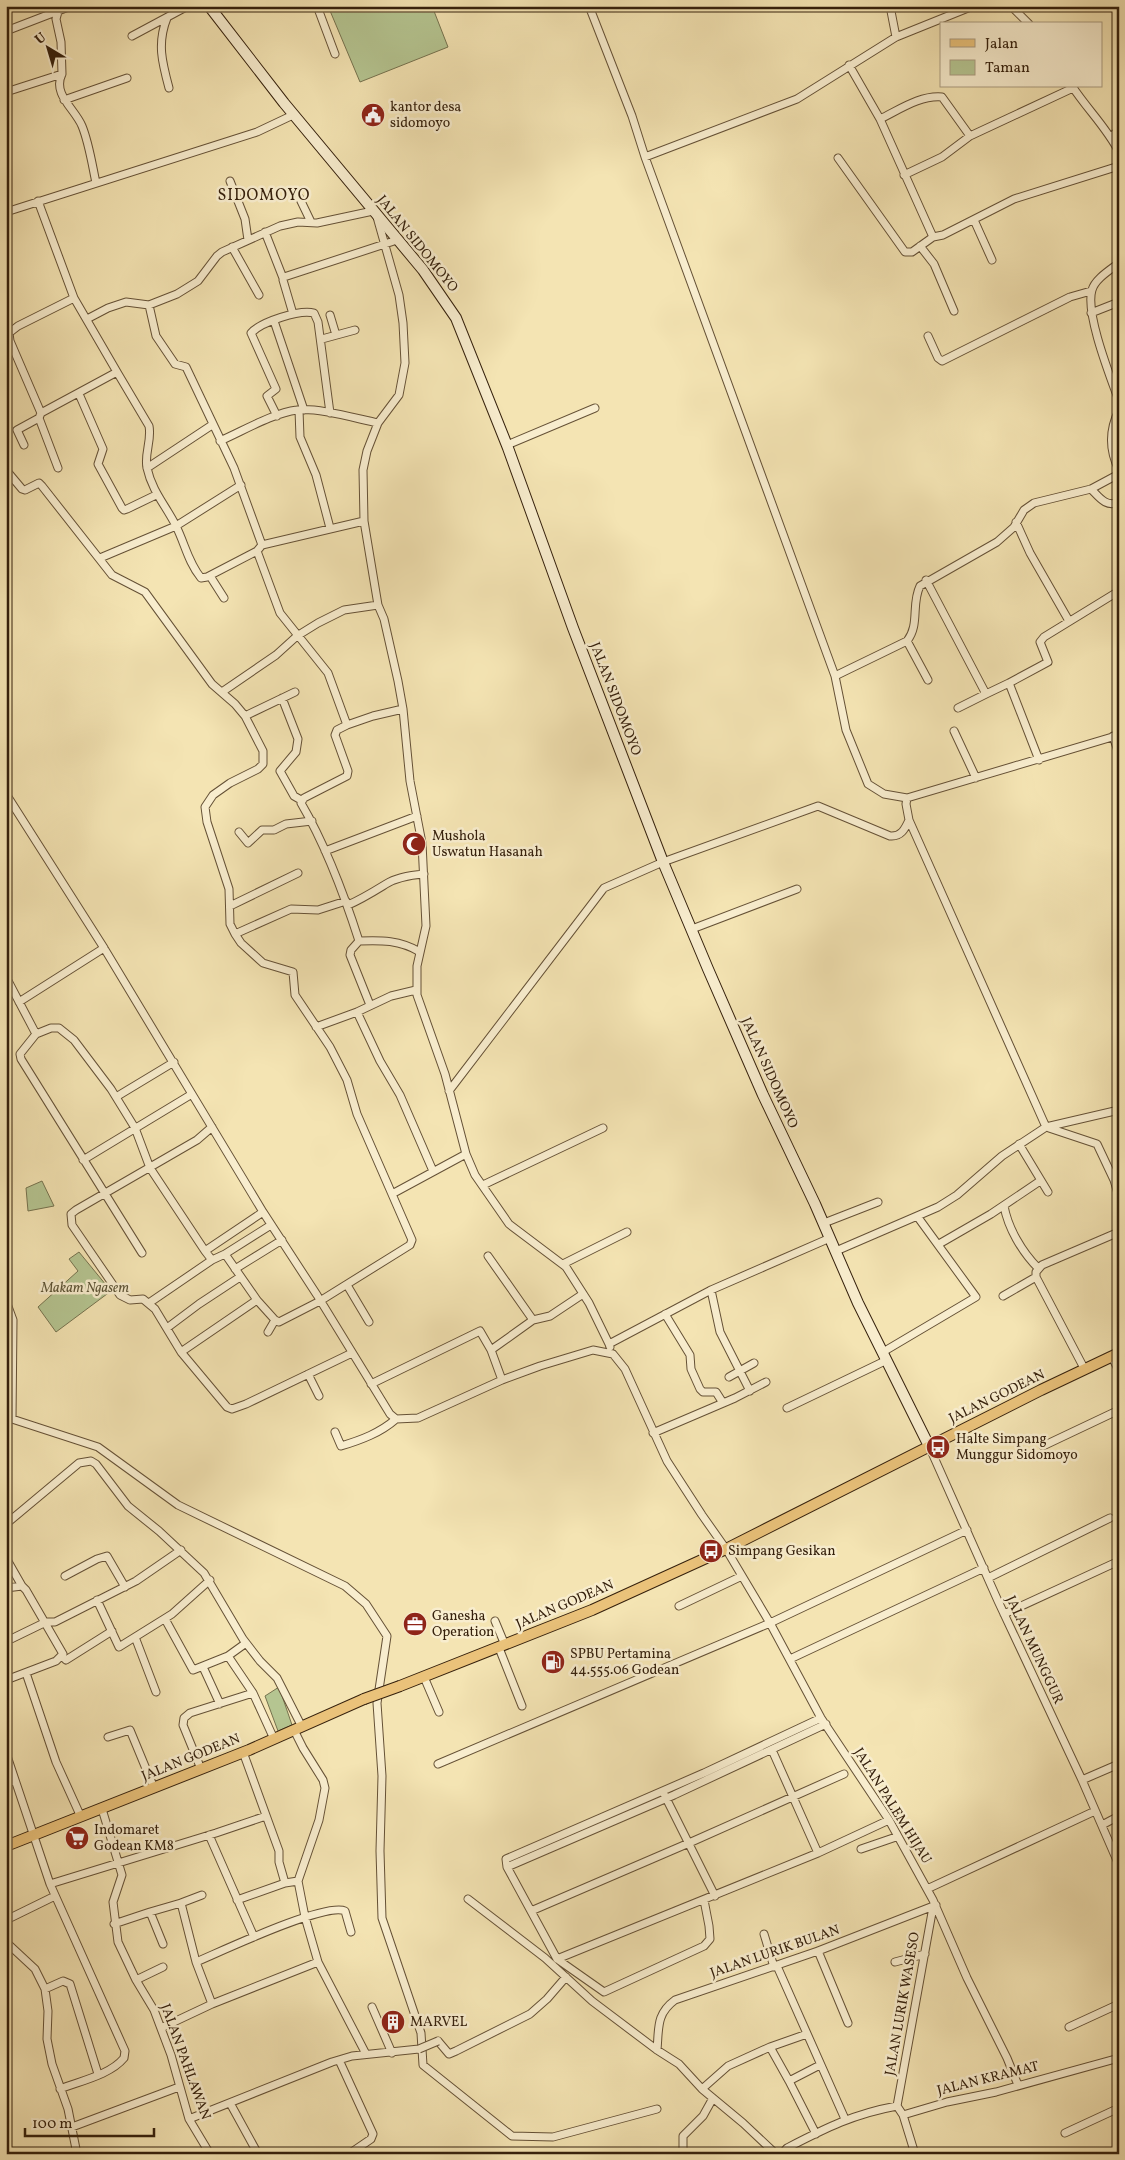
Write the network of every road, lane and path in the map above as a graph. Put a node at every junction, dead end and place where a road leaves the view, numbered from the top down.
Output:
1 (71, 6) edge
2 (188, 6) edge
3 (209, 6) edge
4 (317, 6) edge
5 (589, 6) edge
6 (890, 6) edge
7 (973, 6) edge
8 (1011, 6) edge
9 (59, 8) edge
10 (167, 18) junction
11 (1027, 22) edge
12 (6, 31) edge
13 (132, 36) dead end
14 (896, 37) junction
15 (335, 54) dead end
16 (849, 65) junction
17 (62, 74) junction
18 (127, 78) dead end
19 (169, 88) dead end
20 (1071, 88) edge
21 (1074, 88) edge
22 (6, 92) edge
23 (64, 100) junction
24 (293, 115) junction
25 (880, 119) junction
26 (1119, 130) edge
27 (970, 136) junction
28 (1111, 137) junction
29 (1119, 152) edge
30 (645, 157) junction
31 (838, 158) dead end
32 (1119, 166) edge
33 (904, 175) junction
34 (230, 181) dead end
35 (96, 182) junction
36 (299, 197) dead end
37 (38, 201) junction
38 (6, 212) edge
39 (375, 214) junction
40 (974, 220) junction
41 (311, 222) junction
42 (266, 232) junction
43 (933, 237) junction
44 (248, 240) junction
45 (397, 240) junction
46 (384, 245) junction
47 (920, 246) junction
48 (232, 247) junction
49 (992, 260) dead end
50 (1119, 263) edge
51 (283, 278) junction
52 (1091, 291) junction
53 (259, 295) dead end
54 (74, 298) junction
55 (1119, 302) edge
56 (149, 305) junction
57 (954, 312) dead end
58 (1091, 313) junction
59 (293, 314) junction
60 (330, 315) dead end
61 (87, 320) junction
62 (274, 321) junction
63 (8, 330) edge
64 (355, 330) dead end
65 (336, 335) junction
66 (928, 336) dead end
67 (322, 340) junction
68 (117, 372) junction
69 (78, 394) junction
70 (1119, 401) edge
71 (595, 408) dead end
72 (301, 410) junction
73 (1119, 410) edge
74 (330, 413) junction
75 (40, 416) junction
76 (277, 416) junction
77 (378, 423) junction
78 (212, 425) junction
79 (220, 441) junction
80 (24, 445) dead end
81 (507, 445) junction
82 (58, 468) dead end
83 (147, 468) junction
84 (6, 470) edge
85 (1119, 470) edge
86 (1119, 474) edge
87 (241, 485) junction
88 (1091, 489) junction
89 (156, 495) junction
90 (1119, 502) edge
91 (364, 521) junction
92 (1016, 522) junction
93 (176, 526) junction
94 (330, 528) junction
95 (262, 544) junction
96 (257, 551) junction
97 (100, 558) junction
98 (210, 576) junction
99 (926, 580) junction
100 (1119, 591) edge
101 (224, 598) dead end
102 (378, 605) junction
103 (1069, 621) junction
104 (297, 636) junction
105 (907, 641) junction
106 (835, 676) junction
107 (928, 680) dead end
108 (1009, 683) junction
109 (222, 692) junction
110 (295, 692) dead end
111 (986, 694) junction
112 (282, 698) junction
113 (958, 708) dead end
114 (403, 709) junction
115 (245, 716) junction
116 (347, 725) junction
117 (954, 731) dead end
118 (1116, 736) edge
119 (1119, 754) edge
120 (1039, 760) junction
121 (976, 778) junction
122 (6, 794) edge
123 (907, 798) junction
124 (301, 800) junction
125 (416, 816) junction
126 (908, 820) junction
127 (312, 821) junction
128 (239, 832) dead end
129 (325, 850) junction
130 (663, 862) junction
131 (298, 873) dead end
132 (424, 874) junction
133 (797, 889) dead end
134 (347, 903) junction
135 (230, 906) junction
136 (692, 929) junction
137 (235, 934) junction
138 (359, 941) junction
139 (104, 948) junction
140 (420, 952) junction
141 (6, 977) edge
142 (416, 990) junction
143 (18, 1002) junction
144 (367, 1006) junction
145 (357, 1012) junction
146 (316, 1028) junction
147 (36, 1034) junction
148 (174, 1062) junction
149 (449, 1091) junction
150 (192, 1094) junction
151 (116, 1097) junction
152 (1119, 1110) edge
153 (212, 1127) junction
154 (1046, 1127) junction
155 (135, 1128) junction
156 (603, 1128) dead end
157 (1020, 1144) junction
158 (466, 1154) junction
159 (82, 1160) junction
160 (150, 1168) junction
161 (433, 1172) junction
162 (1116, 1179) edge
163 (1040, 1181) junction
164 (483, 1185) junction
165 (1048, 1192) dead end
166 (103, 1193) junction
167 (392, 1194) junction
168 (1119, 1197) edge
169 (878, 1202) dead end
170 (1004, 1206) junction
171 (263, 1212) junction
172 (918, 1216) junction
173 (824, 1223) junction
174 (271, 1225) junction
175 (627, 1232) dead end
176 (1119, 1232) edge
177 (830, 1238) junction
178 (282, 1240) junction
179 (938, 1244) junction
180 (205, 1251) junction
181 (836, 1251) junction
182 (142, 1253) dead end
183 (225, 1254) junction
184 (488, 1256) dead end
185 (212, 1260) junction
186 (563, 1264) junction
187 (1038, 1268) junction
188 (235, 1269) junction
189 (240, 1277) junction
190 (1036, 1277) junction
191 (347, 1285) junction
192 (710, 1290) junction
193 (583, 1294) junction
194 (1003, 1296) dead end
195 (257, 1300) junction
196 (320, 1301) junction
197 (6, 1302) edge
198 (149, 1303) junction
199 (665, 1314) junction
200 (275, 1320) junction
201 (533, 1320) junction
202 (369, 1322) dead end
203 (167, 1328) junction
204 (268, 1332) dead end
205 (609, 1344) junction
206 (491, 1350) junction
207 (181, 1352) junction
208 (352, 1354) junction
209 (613, 1354) junction
210 (1116, 1355) edge
211 (885, 1356) junction
212 (754, 1364) dead end
213 (1085, 1370) junction
214 (740, 1371) junction
215 (1119, 1371) edge
216 (308, 1374) junction
217 (729, 1377) dead end
218 (502, 1380) junction
219 (766, 1382) dead end
220 (371, 1384) junction
221 (750, 1391) junction
222 (319, 1396) dead end
223 (723, 1403) junction
224 (788, 1408) dead end
225 (1119, 1410) edge
226 (396, 1419) junction
227 (335, 1432) dead end
228 (653, 1433) junction
229 (929, 1446) junction
230 (1043, 1446) dead end
231 (1110, 1518) dead end
232 (6, 1524) edge
233 (967, 1530) junction
234 (726, 1548) junction
235 (181, 1550) junction
236 (6, 1558) edge
237 (1119, 1561) edge
238 (984, 1568) junction
239 (65, 1576) dead end
240 (742, 1576) junction
241 (988, 1578) junction
242 (210, 1580) junction
243 (22, 1586) junction
244 (125, 1587) junction
245 (6, 1588) edge
246 (97, 1600) junction
247 (679, 1606) dead end
248 (1004, 1614) junction
249 (165, 1619) junction
250 (495, 1621) dead end
251 (46, 1622) junction
252 (770, 1622) junction
253 (112, 1631) junction
254 (136, 1637) junction
255 (11, 1639) dead end
256 (246, 1643) junction
257 (502, 1646) junction
258 (62, 1656) junction
259 (228, 1656) junction
260 (790, 1660) junction
261 (203, 1667) junction
262 (26, 1673) junction
263 (424, 1677) junction
264 (6, 1680) edge
265 (156, 1692) dead end
266 (253, 1693) junction
267 (220, 1704) junction
268 (522, 1706) dead end
269 (439, 1712) dead end
270 (824, 1721) junction
271 (298, 1728) junction
272 (108, 1737) dead end
273 (274, 1739) junction
274 (772, 1750) junction
275 (243, 1752) junction
276 (6, 1753) edge
277 (438, 1764) dead end
278 (1119, 1764) edge
279 (201, 1769) junction
280 (844, 1774) dead end
281 (15, 1780) junction
282 (1082, 1780) junction
283 (6, 1784) edge
284 (154, 1788) junction
285 (664, 1794) junction
286 (795, 1797) junction
287 (102, 1809) junction
288 (1095, 1811) junction
289 (266, 1816) junction
290 (1119, 1816) edge
291 (81, 1817) junction
292 (889, 1820) junction
293 (1102, 1825) junction
294 (34, 1835) junction
295 (209, 1835) junction
296 (896, 1837) junction
297 (689, 1844) junction
298 (6, 1846) edge
299 (861, 1849) dead end
300 (818, 1853) junction
301 (119, 1861) junction
302 (1119, 1864) edge
303 (293, 1882) junction
304 (50, 1884) junction
305 (927, 1889) junction
306 (202, 1895) dead end
307 (55, 1896) junction
308 (715, 1896) junction
309 (468, 1899) dead end
310 (237, 1900) junction
311 (704, 1900) junction
312 (181, 1903) junction
313 (934, 1906) junction
314 (531, 1911) junction
315 (150, 1912) junction
316 (305, 1917) junction
317 (6, 1920) edge
318 (114, 1924) junction
319 (351, 1932) dead end
320 (764, 1934) dead end
321 (254, 1937) junction
322 (6, 1942) edge
323 (163, 1944) dead end
324 (818, 1951) junction
325 (925, 1954) junction
326 (557, 1959) junction
327 (196, 1962) junction
328 (318, 1962) junction
329 (894, 1962) dead end
330 (164, 1967) dead end
331 (776, 1967) junction
332 (566, 1977) junction
333 (136, 1980) junction
334 (44, 1989) junction
335 (212, 2004) junction
336 (1119, 2004) edge
337 (372, 2007) dead end
338 (848, 2023) dead end
339 (1069, 2027) dead end
340 (161, 2028) junction
341 (807, 2034) junction
342 (770, 2047) junction
343 (658, 2050) junction
344 (392, 2053) junction
345 (366, 2054) junction
346 (1119, 2058) edge
347 (339, 2060) junction
348 (820, 2065) junction
349 (98, 2074) junction
350 (790, 2081) junction
351 (1018, 2085) junction
352 (179, 2087) junction
353 (60, 2089) junction
354 (702, 2089) junction
355 (713, 2098) junction
356 (230, 2103) junction
357 (897, 2106) junction
358 (1119, 2108) edge
359 (658, 2109) dead end
360 (904, 2114) junction
361 (189, 2119) junction
362 (845, 2119) junction
363 (72, 2127) junction
364 (1065, 2133) dead end
365 (816, 2134) junction
366 (683, 2148) dead end
367 (77, 2154) edge
368 (210, 2154) edge
369 (258, 2154) edge
370 (349, 2154) edge
371 (776, 2154) edge
372 (782, 2154) edge
373 (915, 2154) edge

1 - 9 street
2 - 10 street
3 - 24 main road, JALAN SIDOMOYO
4 - 15 street
5 - 30 street
6 - 14 street
7 - 14 street
8 - 11 street
9 - 12 street
9 - 17 street
10 - 13 street
10 - 19 street
14 - 16 street
16 - 25 street
16 - 30 street
17 - 22 street
17 - 23 street
18 - 23 street
20 - 27 street
21 - 28 street
23 - 35 street
24 - 35 street
24 - 39 main road, JALAN SIDOMOYO
25 - 27 street
25 - 33 street
26 - 28 street
27 - 33 street
28 - 29 street
30 - 106 street
31 - 47 street
32 - 40 street
33 - 43 street
34 - 44 street
35 - 37 street
36 - 41 street
37 - 38 street
37 - 54 street
39 - 41 street
39 - 45 main road, JALAN SIDOMOYO
39 - 46 street
40 - 43 street
40 - 49 street
41 - 42 street
42 - 44 street
42 - 51 street
43 - 47 street
44 - 48 street
45 - 46 street
45 - 81 main road, JALAN SIDOMOYO
46 - 51 street
46 - 77 street
47 - 57 street
48 - 53 street
48 - 56 street
50 - 52 street
51 - 59 street
52 - 58 street
52 - 66 street
54 - 61 street
54 - 63 street
55 - 58 street
56 - 61 street
56 - 78 street
58 - 70 street
59 - 62 street
59 - 67 street
60 - 65 street
61 - 68 street
62 - 72 street
62 - 76 street
63 - 75 street
64 - 65 street
65 - 67 street
67 - 74 street
68 - 69 street
68 - 83 street
69 - 75 street
69 - 89 street
71 - 81 street
72 - 74 street
72 - 76 street
72 - 94 street
73 - 85 street
74 - 77 street
75 - 80 street
75 - 82 street
76 - 79 street
77 - 91 street
78 - 79 street
78 - 83 street
79 - 87 street
81 - 130 main road, JALAN SIDOMOYO
83 - 89 street
84 - 97 street
86 - 88 street
87 - 93 street
87 - 95 street
88 - 90 street
88 - 92 street
89 - 93 street
91 - 94 street
91 - 102 street
92 - 99 street
92 - 103 street
93 - 97 street
93 - 98 street
94 - 95 street
95 - 96 street
96 - 98 street
96 - 104 street
97 - 109 street
98 - 101 street
99 - 105 street
99 - 111 street
100 - 103 street
102 - 104 street
102 - 114 street
103 - 108 street
104 - 109 street
104 - 116 street
105 - 106 street
105 - 107 street
106 - 123 street
108 - 111 street
108 - 120 street
109 - 115 street
110 - 112 street
111 - 113 street
112 - 115 street
112 - 124 street
114 - 116 street
114 - 125 street
115 - 135 street
116 - 124 street
117 - 121 street
118 - 119 street
118 - 120 street
120 - 121 street
121 - 123 street
122 - 139 street
123 - 126 street
124 - 127 street
125 - 129 street
125 - 132 street
126 - 130 street
126 - 154 street
127 - 128 street
127 - 129 street
129 - 134 street
130 - 136 main road, JALAN SIDOMOYO
130 - 149 street
131 - 135 street
132 - 134 street
132 - 140 street
133 - 136 street
134 - 137 street
134 - 138 street
135 - 137 street
136 - 173 main road, JALAN SIDOMOYO
137 - 146 street
138 - 140 street
138 - 144 street
139 - 143 street
139 - 148 street
140 - 142 street
141 - 143 street
142 - 144 street
142 - 149 street, JALAN PALEM HIJAU
143 - 147 street
144 - 145 street
145 - 146 street
145 - 161 street
146 - 167 street
147 - 151 street
147 - 159 street
148 - 150 street
148 - 151 street
149 - 158 street, JALAN PALEM HIJAU
150 - 153 street
150 - 155 street
151 - 155 street
152 - 154 street
153 - 160 street
153 - 171 street
154 - 157 street
154 - 162 street
155 - 159 street
155 - 160 street
156 - 164 street
157 - 163 street
157 - 172 street
158 - 161 street
158 - 164 street, JALAN PALEM HIJAU
159 - 166 street
160 - 166 street
160 - 180 street
161 - 167 street
162 - 168 street
163 - 165 street
163 - 170 street
164 - 186 street, JALAN PALEM HIJAU
166 - 182 street
166 - 198 street
167 - 191 street
169 - 173 street
170 - 179 street
170 - 187 street
171 - 174 street
171 - 180 street
172 - 179 street
172 - 181 street
173 - 177 main road, JALAN SIDOMOYO
174 - 178 street
174 - 183 street
175 - 186 street
176 - 187 street
177 - 181 main road, JALAN SIDOMOYO
177 - 192 street
178 - 188 street
178 - 196 street
179 - 211 street
180 - 185 street
181 - 211 main road, JALAN SIDOMOYO
183 - 185 street
183 - 188 street
184 - 201 street
185 - 198 street
186 - 193 street, JALAN PALEM HIJAU
187 - 190 street
188 - 189 street
189 - 195 street
189 - 203 street
190 - 194 street
190 - 213 street
191 - 196 street
191 - 202 street
192 - 199 street
192 - 214 street
193 - 201 street
193 - 205 street, JALAN PALEM HIJAU
195 - 200 street
195 - 207 street
196 - 200 street
196 - 208 street
197 - 359 street
198 - 203 street
199 - 205 street
199 - 223 street
200 - 204 street
201 - 206 street
203 - 207 street
205 - 209 street, JALAN PALEM HIJAU
206 - 218 street
206 - 220 street
207 - 216 street
208 - 216 street
208 - 220 street
209 - 218 street
209 - 228 street, JALAN PALEM HIJAU
210 - 213 main road, JALAN GODEAN
210 - 215 street
211 - 224 street
211 - 229 main road, JALAN SIDOMOYO
212 - 214 street
213 - 229 main road, JALAN GODEAN
214 - 217 street
214 - 221 street
216 - 222 street
218 - 226 street
219 - 221 street
220 - 226 street
221 - 223 street
223 - 228 street
225 - 230 street
226 - 227 street
228 - 234 street, JALAN PALEM HIJAU
229 - 233 street, JALAN MUNGGUR
229 - 234 main road, JALAN GODEAN
231 - 241 street
232 - 235 street
233 - 238 street, JALAN MUNGGUR
233 - 252 street
234 - 240 street, JALAN PALEM HIJAU
234 - 257 main road, JALAN GODEAN
235 - 242 street
235 - 244 street
236 - 243 street
237 - 248 street
238 - 241 street, JALAN MUNGGUR
238 - 260 street
239 - 244 street
240 - 247 street
240 - 252 street, JALAN PALEM HIJAU
241 - 248 street, JALAN MUNGGUR
242 - 249 street
242 - 256 street
243 - 245 street
243 - 251 street
244 - 246 street
246 - 251 street
246 - 253 street
248 - 282 street, JALAN MUNGGUR
249 - 254 street
249 - 261 street
250 - 257 street
251 - 255 street
251 - 258 street
252 - 260 street, JALAN PALEM HIJAU
252 - 277 street
253 - 254 street
253 - 258 street
254 - 265 street
256 - 259 street
256 - 271 street
257 - 263 main road, JALAN GODEAN
257 - 268 street
258 - 262 street
259 - 261 street
259 - 266 street
260 - 270 street, JALAN PALEM HIJAU
261 - 267 street
262 - 264 street
262 - 291 street
263 - 269 street
263 - 271 main road, JALAN GODEAN, bridge
266 - 267 street
266 - 273 street
267 - 279 street
270 - 274 street
270 - 285 street
270 - 292 street, JALAN PALEM HIJAU
271 - 273 main road, JALAN GODEAN
271 - 303 street
272 - 284 street
273 - 275 main road, JALAN GODEAN
274 - 285 street
274 - 286 street
275 - 279 main road, JALAN GODEAN
275 - 289 street
276 - 281 street
278 - 282 street
279 - 284 main road, JALAN GODEAN
280 - 286 street
281 - 283 street
281 - 294 street
282 - 288 street, JALAN MUNGGUR
284 - 287 main road, JALAN GODEAN
285 - 297 street
285 - 314 street
286 - 297 street
286 - 300 street
287 - 291 main road, JALAN GODEAN
287 - 301 street, JALAN PAHLAWAN
288 - 293 street, JALAN MUNGGUR
288 - 305 street
289 - 295 street
289 - 303 street
290 - 293 street
291 - 294 main road, JALAN GODEAN
292 - 296 street, JALAN PALEM HIJAU
292 - 300 street
293 - 302 street, JALAN MUNGGUR
294 - 298 main road, JALAN GODEAN
294 - 304 street
295 - 301 street
295 - 310 street
296 - 299 street
296 - 305 street, JALAN PALEM HIJAU
297 - 308 street
297 - 314 street
300 - 308 street
301 - 304 street
301 - 318 street, JALAN PAHLAWAN
303 - 310 street
303 - 316 street
304 - 307 street
305 - 313 street, JALAN PALEM HIJAU
306 - 312 street
307 - 317 street
307 - 349 street
308 - 311 street
309 - 332 street
310 - 321 street
311 - 326 street
311 - 326 street
312 - 315 street
312 - 327 street
313 - 324 street, JALAN LURIK BULAN
313 - 325 street, JALAN LURIK WASESO
313 - 351 street, JALAN PALEM HIJAU
314 - 326 street
315 - 318 street
315 - 323 street
316 - 319 street
316 - 321 street
316 - 328 street
318 - 333 street, JALAN PAHLAWAN
320 - 331 street
321 - 327 street
322 - 334 street
324 - 331 street, JALAN LURIK BULAN
324 - 338 street
325 - 329 street
325 - 357 street, JALAN LURIK WASESO
327 - 335 street
328 - 335 street
328 - 345 street
330 - 333 street
331 - 341 street
331 - 343 street, JALAN LURIK BULAN
332 - 343 street
332 - 344 street, bridge
333 - 340 street, JALAN PAHLAWAN
334 - 349 street
334 - 353 street
335 - 340 street
336 - 339 street
337 - 344 street
340 - 352 street, JALAN PAHLAWAN
341 - 342 street
341 - 348 street
342 - 350 street
342 - 354 street
343 - 354 street
344 - 345 street
345 - 347 street
346 - 351 street, JALAN KRAMAT
347 - 356 street
347 - 370 street
348 - 350 street
348 - 362 street
349 - 353 street
350 - 365 street
351 - 360 street, JALAN KRAMAT
352 - 361 street, JALAN PAHLAWAN
352 - 363 street
353 - 363 street
354 - 355 street
355 - 366 street
355 - 371 street
356 - 361 street
356 - 369 street
357 - 360 street
357 - 362 street
358 - 364 street
360 - 373 street
361 - 368 street, JALAN PAHLAWAN
362 - 365 street
363 - 367 street
365 - 372 street

